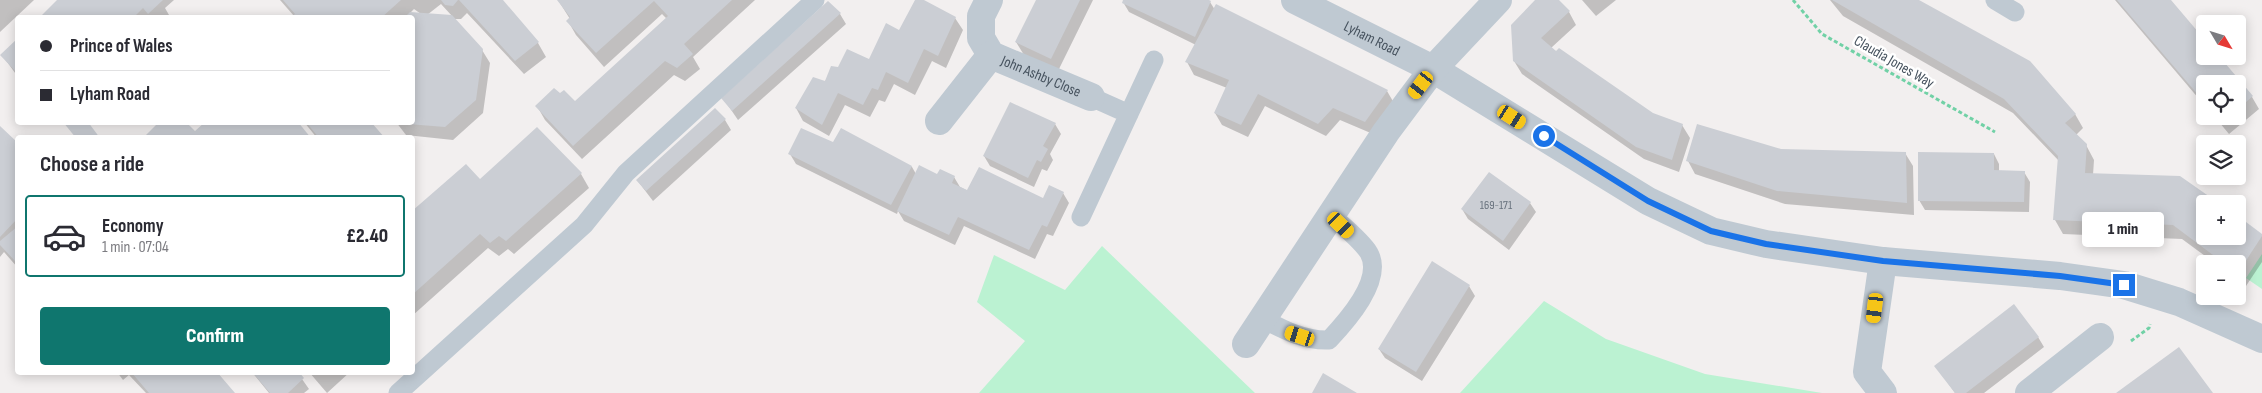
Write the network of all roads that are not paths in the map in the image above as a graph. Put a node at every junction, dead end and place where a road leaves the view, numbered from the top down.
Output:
1 (815, 0) edge
2 (988, 0) edge
3 (1295, 0) edge
4 (1498, 0) edge
5 (1995, 0) edge
6 (2015, 12) dead end
7 (990, 55) junction
8 (1154, 60) dead end
9 (1433, 69) junction
10 (1091, 97) joint
11 (1129, 114) junction
12 (939, 121) dead end
13 (1331, 215) junction
14 (1081, 217) dead end
15 (1883, 261) junction
16 (1262, 319) junction
17 (2100, 337) road end
18 (2262, 338) edge
19 (1246, 344) dead end
20 (398, 393) edge
21 (1883, 393) edge
22 (2029, 393) edge

1 - 20 lane
2 - 7 street, John Ashby Close
3 - 9 street, Lyham Road
4 - 9 street
5 - 6 lane
7 - 10 street, John Ashby Close
7 - 12 street, John Ashby Close
8 - 11 lane
9 - 13 street
9 - 15 street, Lyham Road
10 - 11 lane
11 - 14 lane
13 - 16 street
13 - 16 lane
15 - 18 street, Lyham Road
15 - 21 street
16 - 19 street
17 - 22 street

